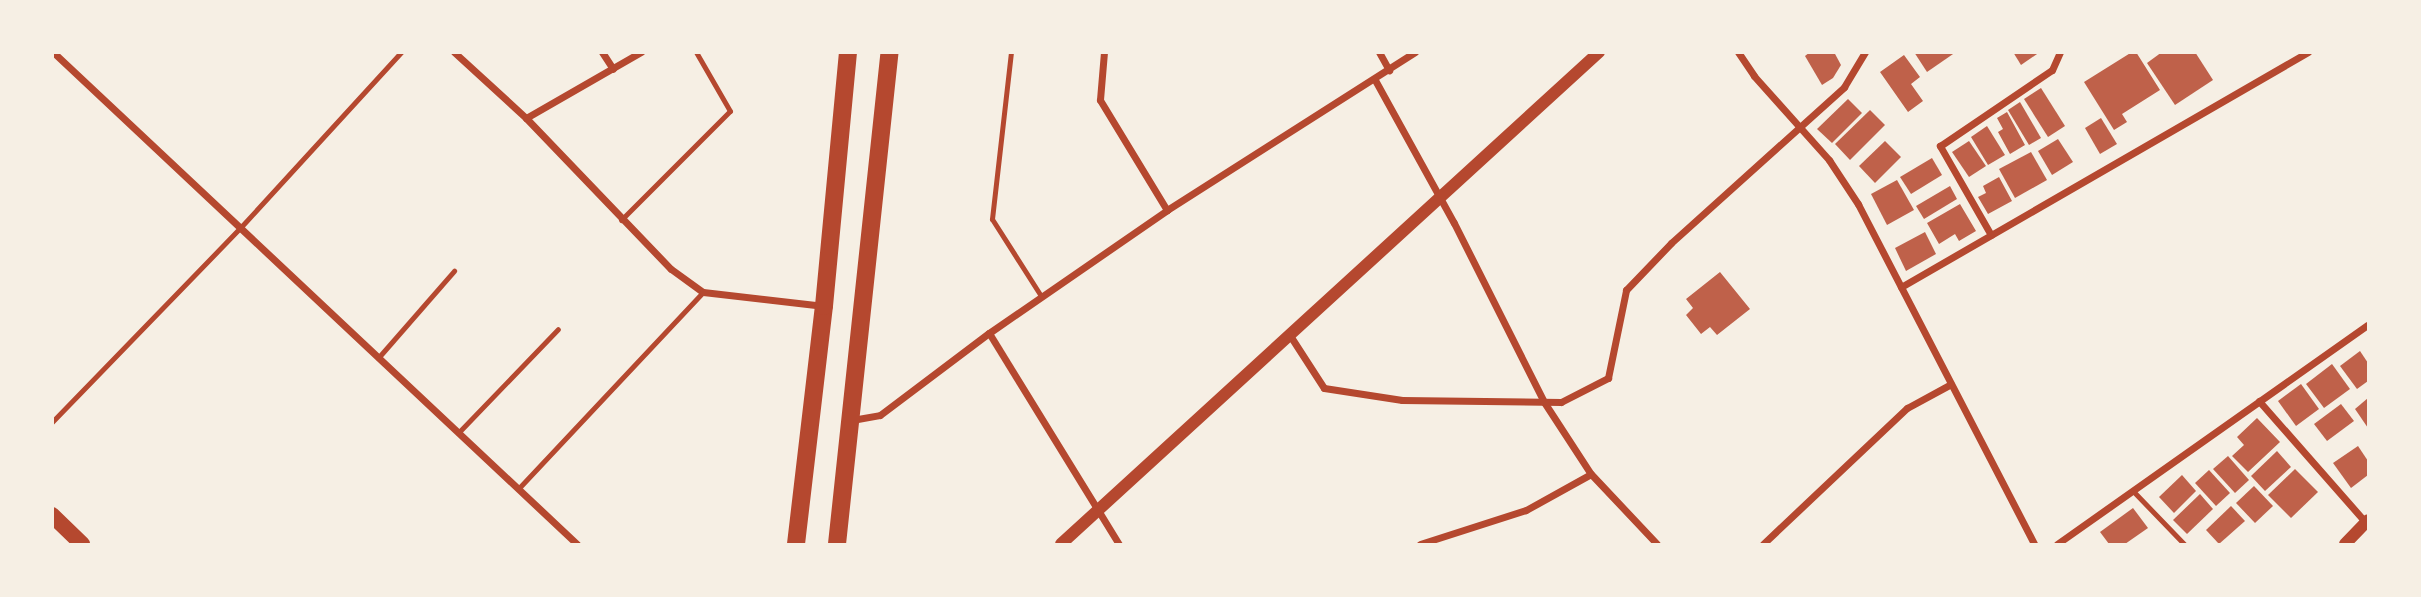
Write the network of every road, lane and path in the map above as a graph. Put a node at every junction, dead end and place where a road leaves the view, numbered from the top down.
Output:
1 (53, 52) edge
2 (401, 52) edge
3 (454, 52) edge
4 (602, 52) edge
5 (641, 52) edge
6 (696, 52) edge
7 (848, 52) edge
8 (890, 52) edge
9 (1012, 52) edge
10 (1104, 52) edge
11 (1379, 52) edge
12 (1415, 52) edge
13 (1599, 52) edge
14 (1738, 52) edge
15 (1865, 52) edge
16 (2060, 52) edge
17 (2308, 52) edge
18 (613, 69) junction
19 (1389, 70) junction
20 (1375, 80) junction
21 (526, 118) junction
22 (1801, 127) junction
23 (1439, 197) junction
24 (1167, 209) junction
25 (621, 220) junction
26 (240, 228) junction
27 (1991, 235) junction
28 (454, 271) dead end
29 (1901, 287) junction
30 (703, 292) junction
31 (1041, 296) junction
32 (824, 306) junction
33 (2368, 325) edge
34 (558, 329) dead end
35 (989, 333) junction
36 (1289, 334) junction
37 (378, 358) junction
38 (1951, 384) junction
39 (2259, 401) junction
40 (1544, 402) junction
41 (852, 420) junction
42 (52, 422) edge
43 (458, 433) junction
44 (1591, 474) junction
45 (517, 489) junction
46 (2133, 491) junction
47 (1098, 510) junction
48 (52, 515) edge
49 (2367, 521) edge
50 (82, 544) edge
51 (577, 544) edge
52 (796, 544) edge
53 (837, 544) edge
54 (1061, 544) edge
55 (1119, 544) edge
56 (1420, 544) edge
57 (1657, 544) edge
58 (1763, 544) edge
59 (2035, 544) edge
60 (2057, 544) edge
61 (2184, 544) edge
62 (2345, 544) edge

1 - 26 street
2 - 26 lane
3 - 21 street
4 - 18 street
5 - 18 street
6 - 25 lane
7 - 32 highway
8 - 41 highway
9 - 31 lane
10 - 24 street
11 - 19 street
12 - 19 street
13 - 23 street
14 - 22 street
15 - 22 street
16 - 27 street
17 - 27 street
18 - 21 street
19 - 20 street
20 - 23 street
20 - 24 street
21 - 25 street
22 - 29 street
22 - 40 street
23 - 36 street
23 - 40 street
24 - 31 street
25 - 30 street
26 - 37 street
26 - 42 lane
27 - 29 street
28 - 37 lane
29 - 38 street
30 - 32 street
30 - 45 lane
31 - 35 street
32 - 52 highway
33 - 39 street
34 - 43 lane
35 - 41 street
35 - 47 street
36 - 40 street
36 - 47 street
37 - 43 street
38 - 58 street
38 - 59 street
39 - 46 street
39 - 49 street
40 - 44 street
41 - 53 highway
43 - 45 street
44 - 56 street
44 - 57 street
45 - 51 street
46 - 60 street
46 - 61 lane
47 - 54 street
47 - 55 street
48 - 50 main road
49 - 62 street

